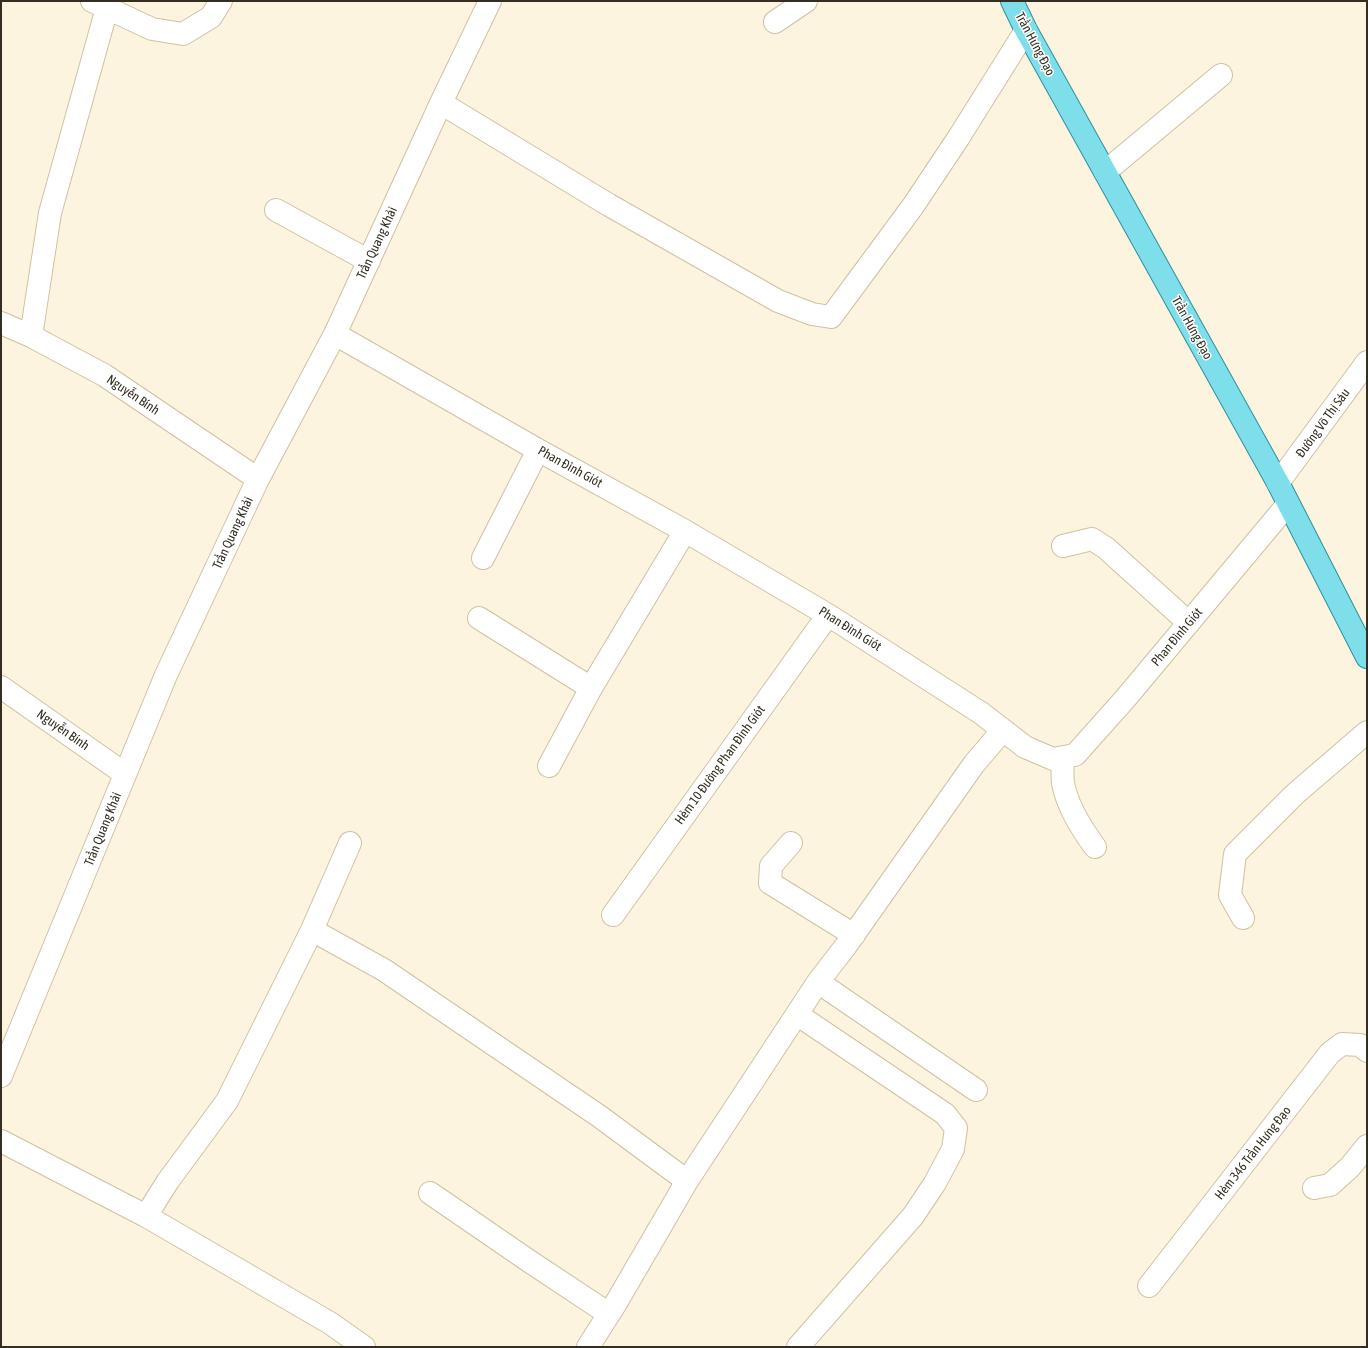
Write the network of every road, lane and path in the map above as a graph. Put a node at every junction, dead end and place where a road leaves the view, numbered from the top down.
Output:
1 (221, 1) edge
2 (490, 1) edge
3 (806, 1) edge
4 (1012, 1) edge
5 (100, 5) edge
6 (775, 22) dead end
7 (1026, 30) junction
8 (1221, 75) dead end
9 (441, 103) junction
10 (1105, 172) junction
11 (276, 210) dead end
12 (368, 261) junction
13 (1, 323) edge
14 (335, 334) junction
15 (31, 336) junction
16 (1367, 362) edge
17 (538, 450) junction
18 (258, 479) junction
19 (1278, 483) junction
20 (1288, 504) junction
21 (685, 531) junction
22 (1063, 546) dead end
23 (483, 558) dead end
24 (828, 615) junction
25 (479, 618) dead end
26 (1188, 623) junction
27 (1367, 657) edge
28 (1, 687) edge
29 (591, 688) junction
30 (1002, 730) junction
31 (1367, 732) edge
32 (1062, 758) junction
33 (549, 766) dead end
34 (125, 774) junction
35 (350, 843) dead end
36 (791, 843) dead end
37 (1095, 847) dead end
38 (613, 915) dead end
39 (1243, 918) dead end
40 (312, 930) junction
41 (854, 935) junction
42 (818, 982) junction
43 (798, 1015) junction
44 (1364, 1048) edge
45 (1, 1076) edge
46 (976, 1090) dead end
47 (1, 1141) edge
48 (1367, 1146) edge
49 (688, 1181) junction
50 (1314, 1188) dead end
51 (430, 1193) dead end
52 (146, 1216) junction
53 (1149, 1286) dead end
54 (609, 1314) junction
55 (364, 1347) edge
56 (588, 1347) edge
57 (798, 1347) edge

1 - 5 street
2 - 9 street, Trần Quang Khải
3 - 6 street
4 - 7 main road, Trần Hưng Đạo
5 - 15 street
7 - 9 street
7 - 10 main road, Trần Hưng Đạo
8 - 10 street
9 - 12 street, Trần Quang Khải
10 - 19 main road, Trần Hưng Đạo
11 - 12 street
12 - 14 street, Trần Quang Khải
13 - 15 street, Nguyễn Bính
14 - 17 street, Phan Đình Giót
14 - 18 street, Trần Quang Khải
15 - 18 street, Nguyễn Bính
16 - 19 street, Đường Võ Thị Sáu
17 - 21 street, Phan Đình Giót
17 - 23 street
18 - 34 street, Trần Quang Khải
19 - 20 main road, Trần Hưng Đạo
20 - 26 street, Phan Đình Giót
20 - 27 main road, Trần Hưng Đạo
21 - 24 street, Phan Đình Giót
21 - 29 street
22 - 26 street
24 - 30 street, Phan Đình Giót
24 - 38 street, Hẻm 10 Đường Phan Đình Giót
25 - 29 street
26 - 32 street, Phan Đình Giót
28 - 34 street, Nguyễn Bính
29 - 33 street
30 - 32 street, Phan Đình Giót
30 - 41 street
31 - 39 street
32 - 37 street
34 - 45 street, Trần Quang Khải
35 - 40 street
36 - 41 street
40 - 49 street
40 - 52 street
41 - 42 street
42 - 43 street
42 - 46 street
43 - 49 street
43 - 57 street
44 - 53 street, Hẻm 346 Trần Hưng Đạo
47 - 52 street
48 - 50 street
49 - 54 street
51 - 54 street
52 - 55 street
54 - 56 street

